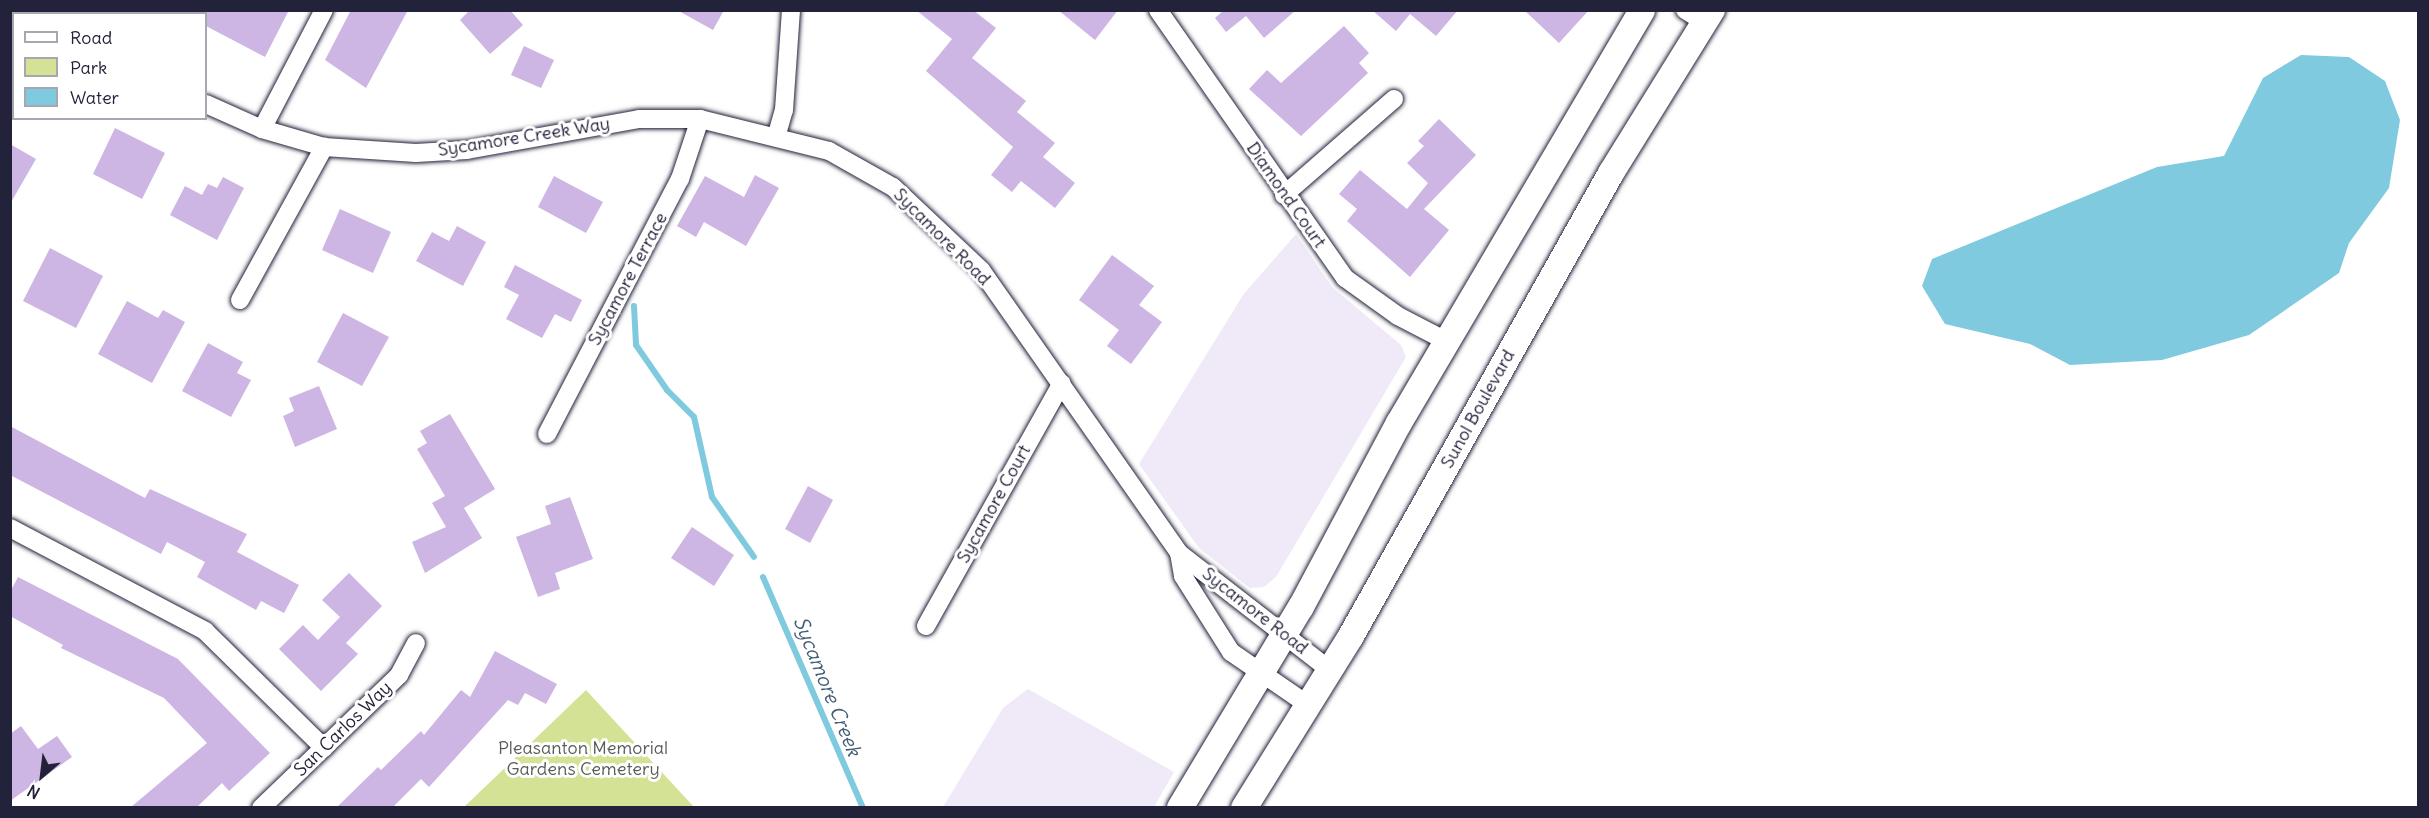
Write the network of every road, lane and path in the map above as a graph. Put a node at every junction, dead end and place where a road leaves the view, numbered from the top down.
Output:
1 (324, 10) edge
2 (791, 10) edge
3 (1158, 10) edge
4 (1642, 10) edge
5 (1701, 14) edge
6 (1394, 99) dead end
7 (207, 104) edge
8 (700, 120) junction
9 (262, 129) junction
10 (777, 134) junction
11 (324, 147) junction
12 (1284, 195) junction
13 (240, 300) dead end
14 (1448, 342) junction
15 (1062, 383) junction
16 (547, 434) dead end
17 (10, 528) edge
18 (1179, 553) junction
19 (926, 626) dead end
20 (1286, 633) junction
21 (416, 644) dead end
22 (1330, 670) junction
23 (1261, 672) junction
24 (1308, 705) junction
25 (324, 748) junction
26 (261, 807) edge
27 (1180, 807) edge
28 (1244, 807) edge

1 - 9 street
2 - 10 street
3 - 12 street, Diamond Court
4 - 14 main road
5 - 22 main road, Sunol Boulevard
6 - 12 street
7 - 9 street, Sycamore Creek Way
8 - 10 street, Sycamore Creek Way
8 - 11 street, Sycamore Creek Way
8 - 16 street, Sycamore Terrace
9 - 11 street, Sycamore Creek Way
10 - 15 street, Sycamore Road
11 - 13 street
12 - 14 street, Diamond Court
14 - 20 main road
15 - 18 street, Sycamore Road
15 - 19 street, Sycamore Court
17 - 25 street
18 - 20 street, Sycamore Road
18 - 23 street, Sycamore Road
20 - 22 street, Sycamore Road
20 - 23 main road
21 - 25 street, San Carlos Way
22 - 24 main road, Sunol Boulevard
23 - 24 street, Sycamore Road
23 - 27 main road
24 - 28 main road, Sunol Boulevard
25 - 26 street, San Carlos Way

